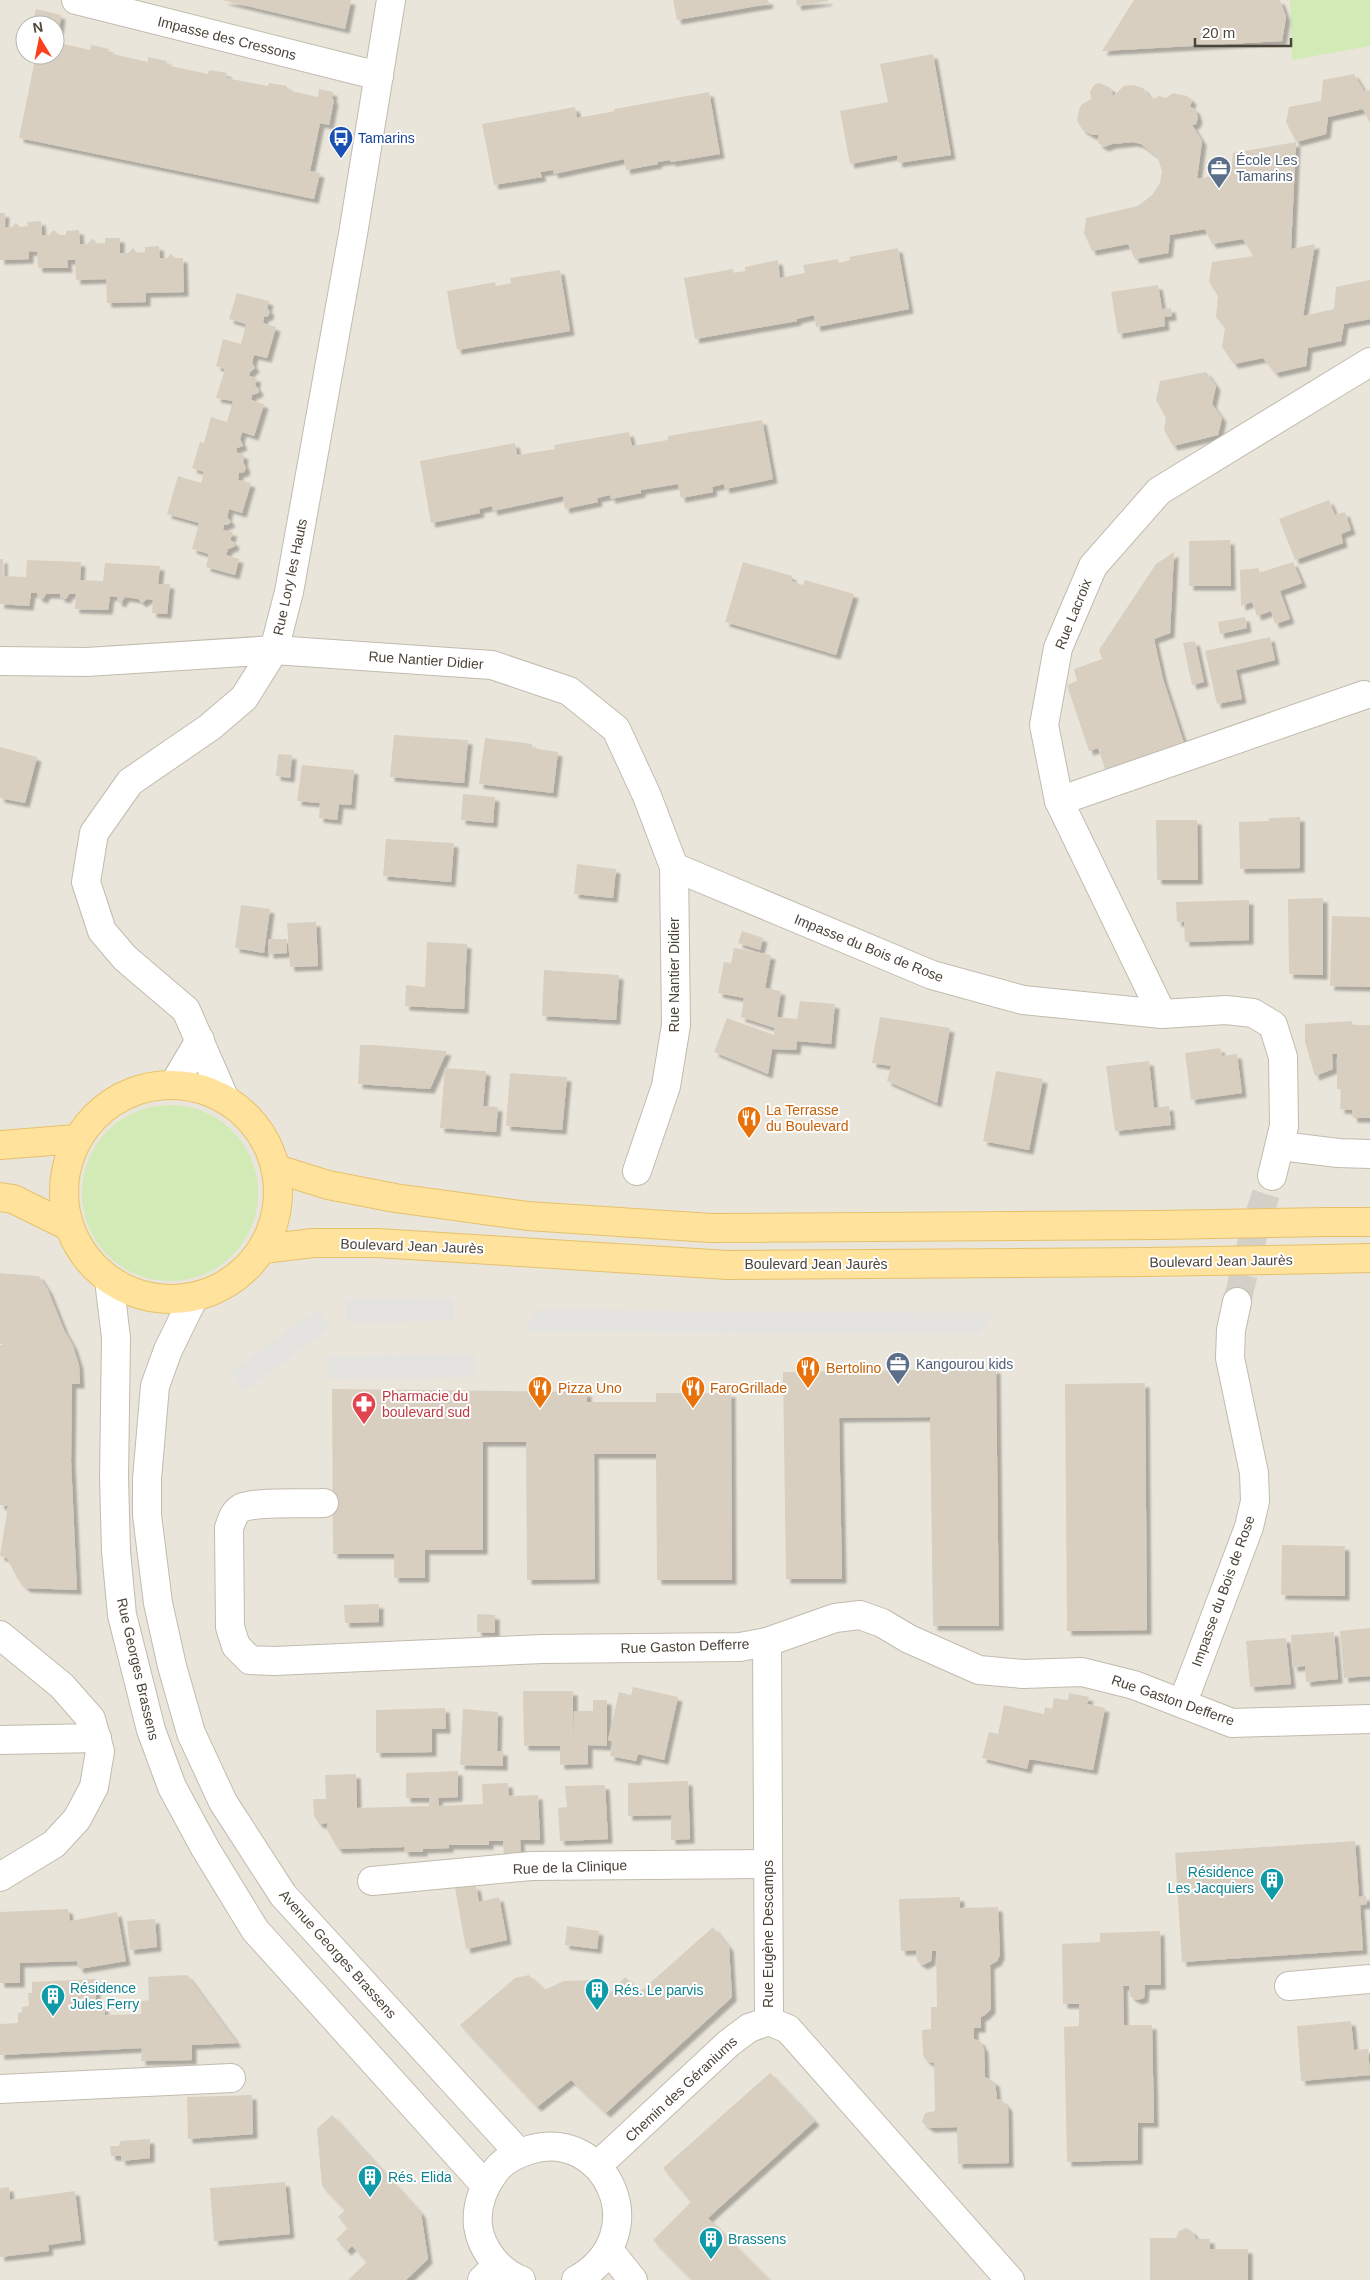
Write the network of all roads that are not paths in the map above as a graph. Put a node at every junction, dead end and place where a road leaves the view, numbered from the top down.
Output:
1 (76, 0) edge
2 (391, 0) edge
3 (379, 76) junction
4 (1370, 362) edge
5 (274, 650) junction
6 (0, 660) edge
7 (1364, 695) dead end
8 (1060, 801) junction
9 (674, 868) junction
10 (1162, 1014) junction
11 (200, 1040) junction
12 (174, 1084) junction
13 (224, 1097) junction
14 (77, 1139) junction
15 (0, 1145) edge
16 (1280, 1146) junction
17 (1370, 1154) edge
18 (277, 1169) junction
19 (637, 1171) dead end
20 (1272, 1176) tunnel mouth
21 (0, 1197) edge
22 (1370, 1222) edge
23 (68, 1226) junction
24 (263, 1249) junction
25 (1370, 1258) edge
26 (109, 1280) junction
27 (194, 1297) junction
28 (1237, 1302) tunnel mouth
29 (324, 1503) dead end
30 (0, 1635) edge
31 (767, 1642) junction
32 (1182, 1702) junction
33 (1370, 1719) edge
34 (97, 1738) junction
35 (0, 1740) edge
36 (768, 1864) junction
37 (0, 1877) edge
38 (372, 1881) dead end
39 (1370, 1979) edge
40 (1289, 1986) dead end
41 (769, 2021) junction
42 (231, 2078) dead end
43 (0, 2089) edge
44 (519, 2153) junction
45 (597, 2166) junction
46 (485, 2185) junction
47 (610, 2250) junction
48 (490, 2272) edge
49 (521, 2280) edge
50 (577, 2280) edge
51 (633, 2280) edge
52 (1010, 2280) edge

1 - 3 street, Impasse des Cressons
2 - 3 street, Rue Lory les Hauts
3 - 5 street, Rue Lory les Hauts
4 - 8 street, Rue Lacroix
5 - 6 street, Rue Nantier Didier
5 - 9 street, Rue Nantier Didier
5 - 11 street, Rue Lory les Hauts
7 - 8 street
8 - 10 street, Rue Lacroix
9 - 10 street, Impasse du Bois de Rose
9 - 19 street, Rue Nantier Didier
10 - 16 street, Impasse du Bois de Rose
11 - 12 street
11 - 13 street, Rue Lory les Hauts
12 - 13 main road
12 - 14 main road
13 - 18 main road
14 - 15 main road
14 - 23 main road
16 - 17 street
16 - 20 street, Impasse du Bois de Rose
18 - 22 main road, bridge
18 - 24 main road
21 - 23 main road
23 - 26 main road
24 - 25 main road, Boulevard Jean Jaurès, bridge
24 - 27 main road
26 - 27 main road
26 - 46 street, Rue Georges Brassens
27 - 44 street, Avenue Georges Brassens
28 - 32 street, Impasse du Bois de Rose
29 - 31 street, Rue Gaston Defferre
30 - 34 street
31 - 32 street, Rue Gaston Defferre
31 - 36 street, Rue Eugène Descamps
32 - 33 street, Rue Gaston Defferre
34 - 35 street
34 - 37 street
36 - 38 street, Rue de la Clinique
36 - 41 street, Rue Eugène Descamps
39 - 40 street
41 - 45 street, Chemin des Géraniums
41 - 52 street, Rue Eugène Descamps
42 - 43 street
44 - 45 street
44 - 46 street
45 - 47 street
46 - 48 street
47 - 50 street
47 - 51 street
48 - 49 street

